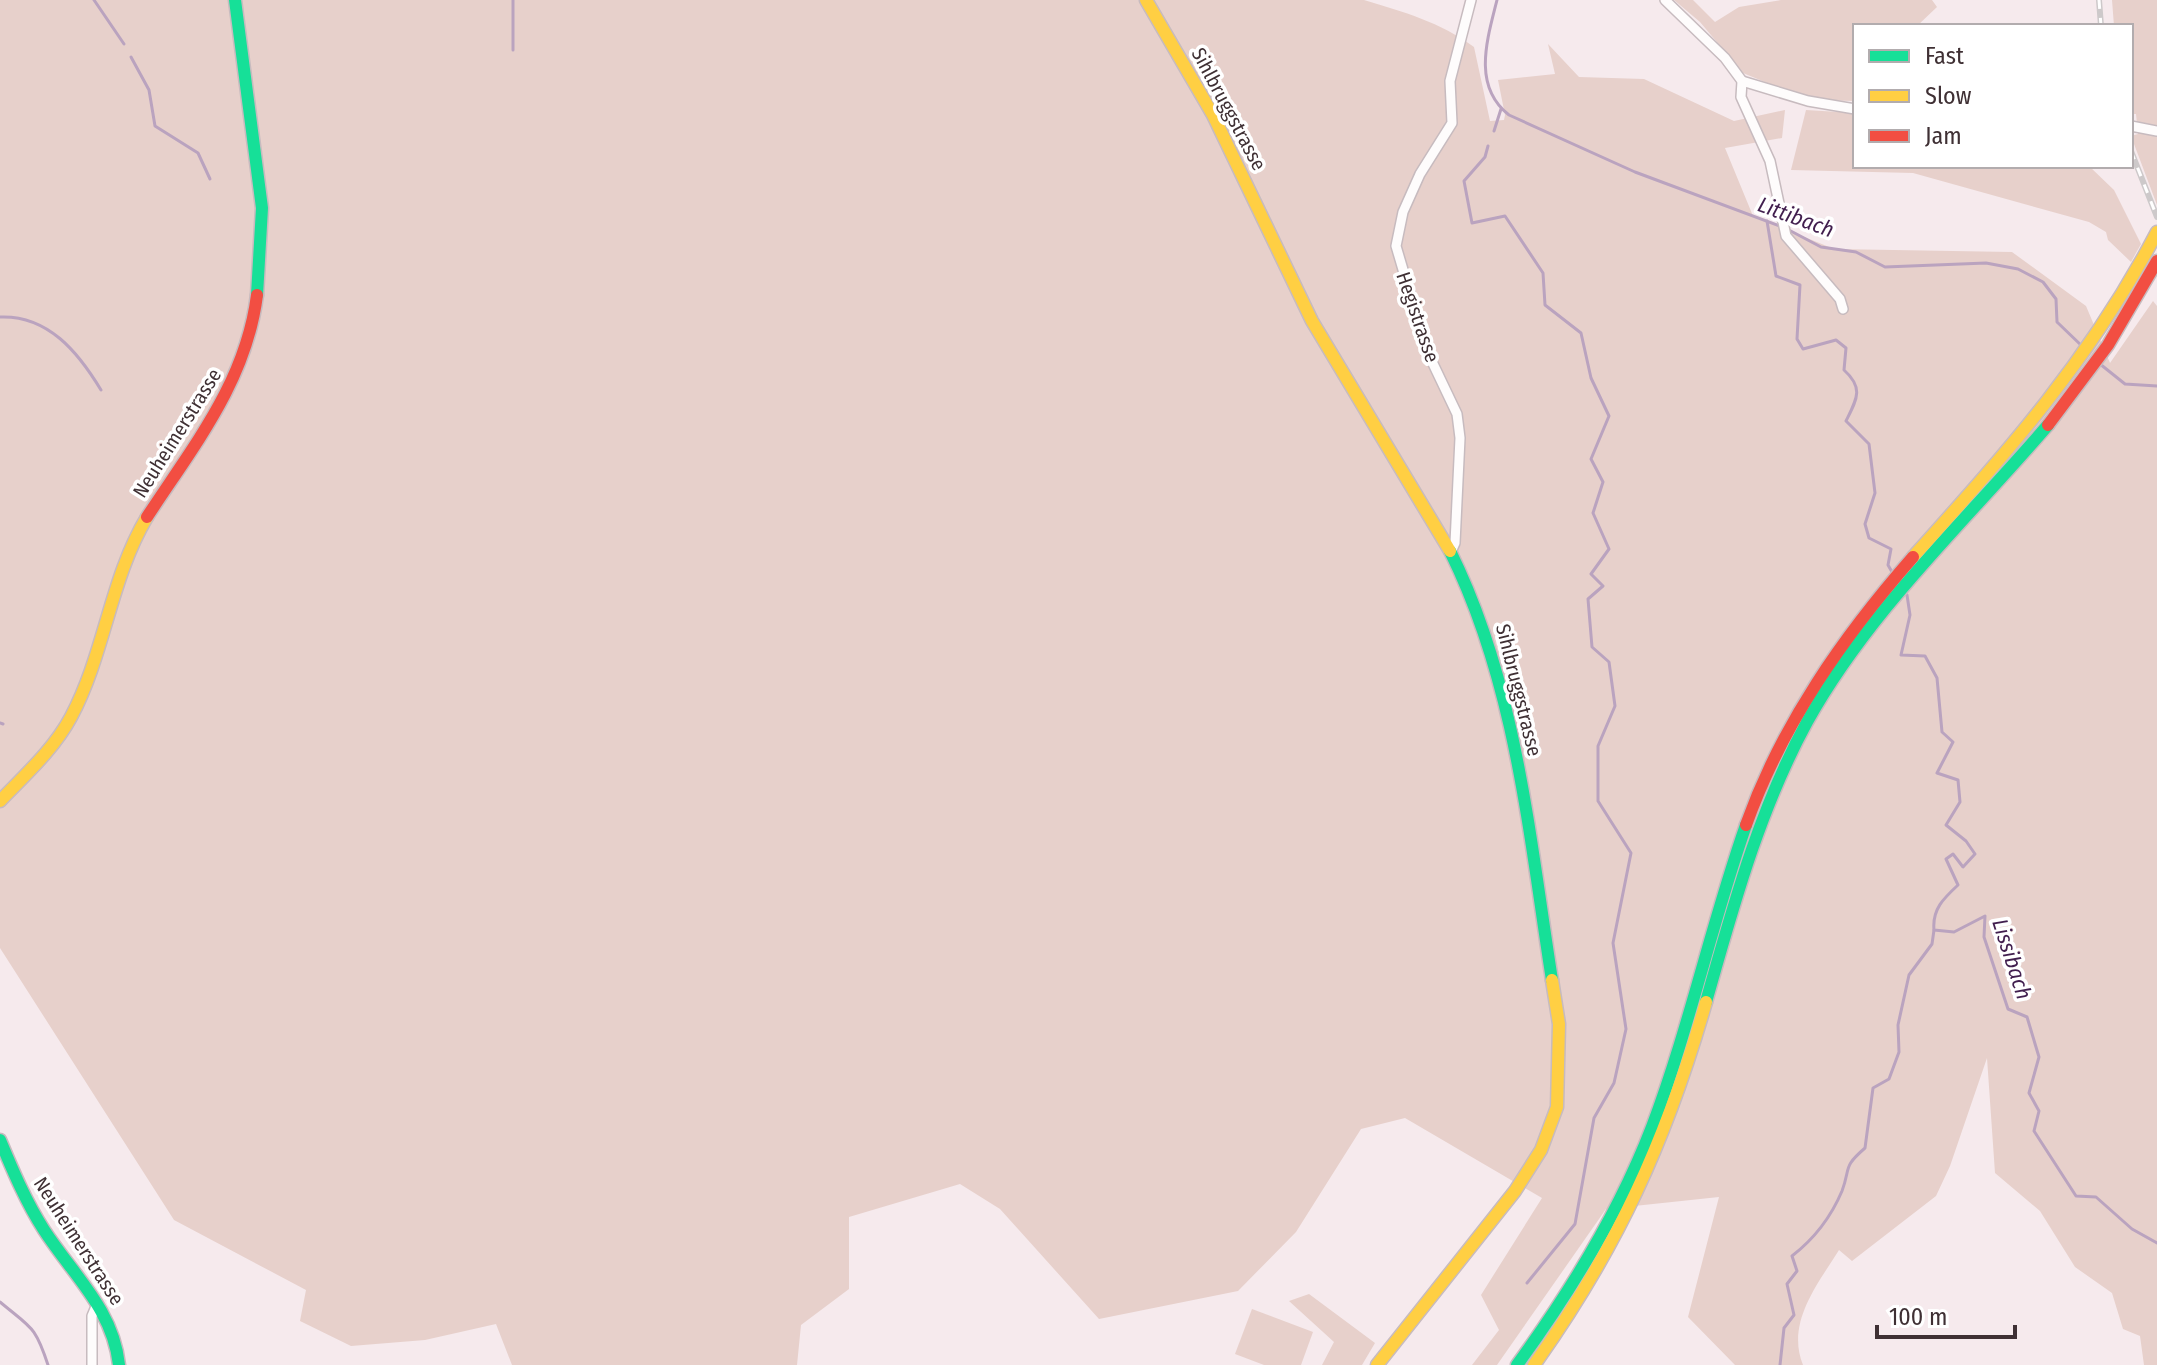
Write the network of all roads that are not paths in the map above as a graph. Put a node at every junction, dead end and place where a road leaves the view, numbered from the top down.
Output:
1 (235, 0) edge
2 (1146, 0) edge
3 (1471, 0) edge
4 (1665, 0) edge
5 (1742, 81) junction
6 (1853, 109) edge
7 (2133, 126) edge
8 (2157, 131) edge
9 (2157, 232) edge
10 (2157, 261) edge
11 (1843, 309) dead end
12 (1965, 508) junction
13 (1451, 552) junction
14 (0, 801) edge
15 (0, 1140) edge
16 (97, 1304) junction
17 (92, 1365) edge
18 (119, 1365) edge
19 (1377, 1365) edge
20 (1517, 1365) edge
21 (1534, 1365) edge

1 - 14 main road, Neuheimerstrasse
2 - 13 main road, Sihlbruggstrasse
3 - 13 street, Hegistrasse
4 - 5 street
5 - 6 street
5 - 11 street
7 - 8 street
9 - 12 main road
10 - 12 main road
12 - 20 main road
12 - 21 main road
13 - 19 main road, Sihlbruggstrasse
15 - 16 main road, Neuheimerstrasse
16 - 17 street
16 - 18 main road, Neuheimerstrasse

